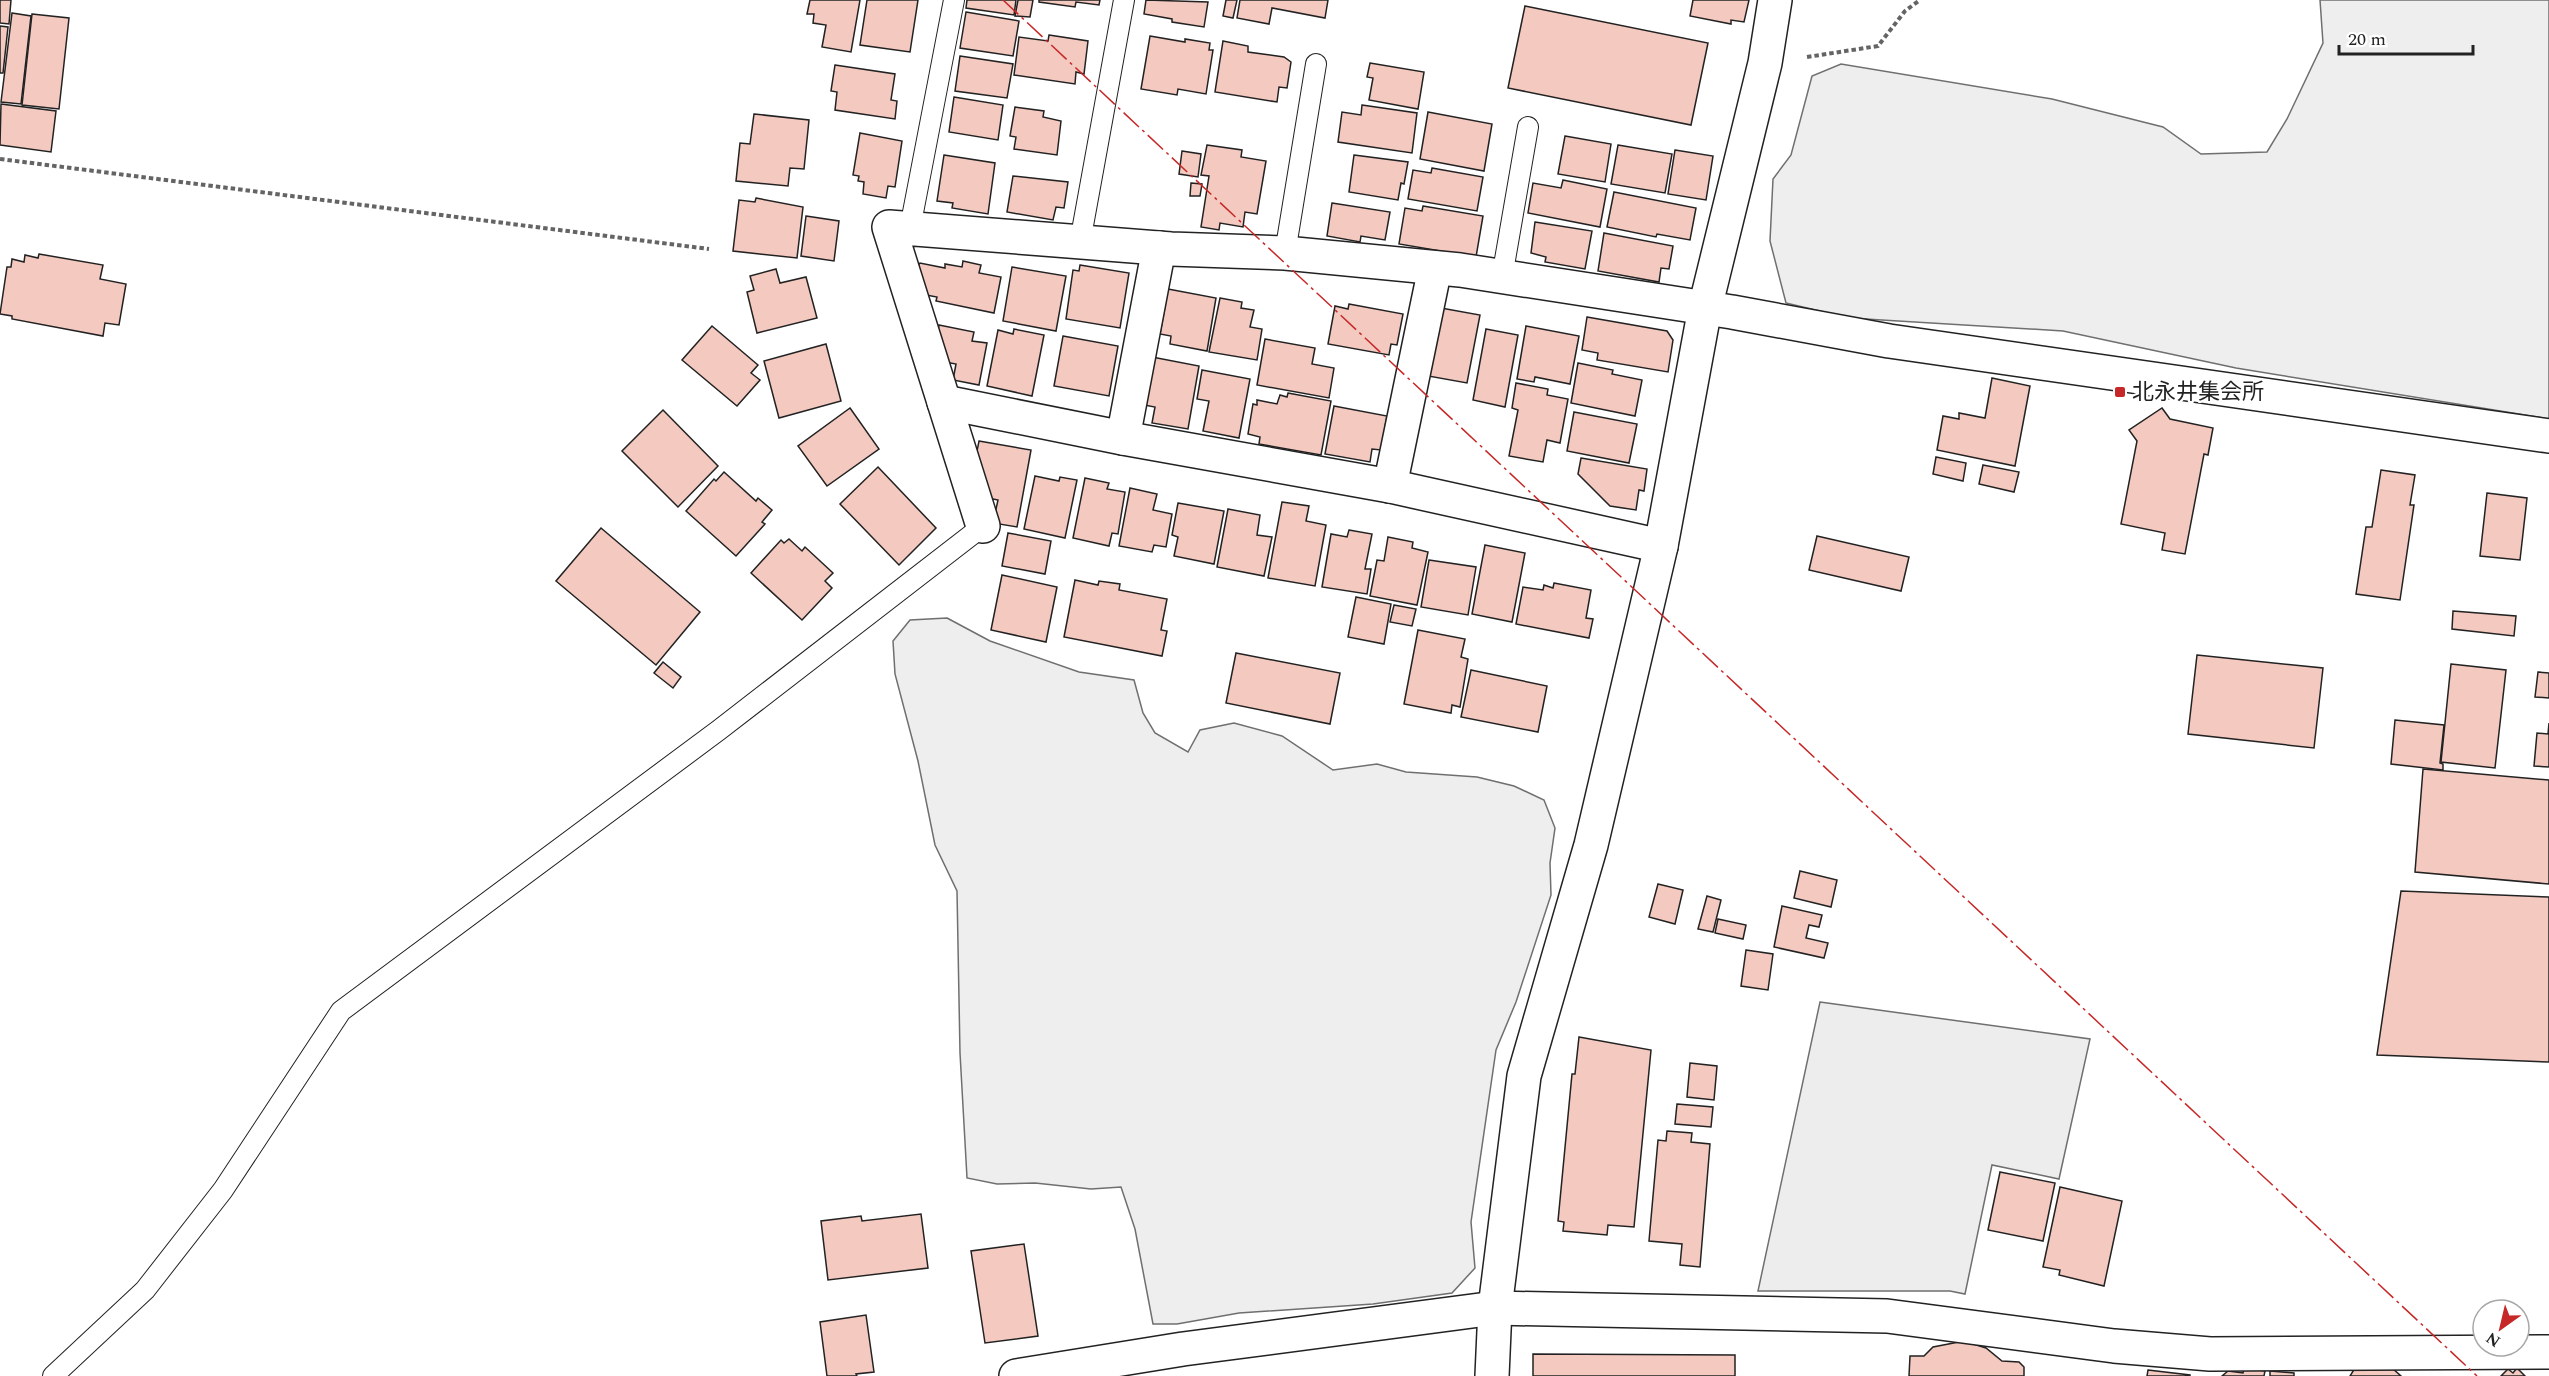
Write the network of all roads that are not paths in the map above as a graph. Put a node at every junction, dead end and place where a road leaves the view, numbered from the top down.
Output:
1 (954, 0) edge
2 (1124, 0) edge
3 (1775, 0) edge
4 (1316, 64) dead end
5 (1528, 127) dead end
6 (910, 228) junction
7 (1080, 242) junction
8 (1159, 248) junction
9 (1284, 253) junction
10 (1435, 268) junction
11 (1502, 277) junction
12 (1705, 309) junction
13 (944, 402) junction
14 (2549, 436) edge
15 (1123, 438) junction
16 (1390, 486) junction
17 (983, 526) joint
18 (1661, 546) junction
19 (1496, 1308) junction
20 (2437, 1352) junction
21 (2549, 1352) edge
22 (2331, 1364) edge
23 (2209, 1365) edge
24 (53, 1376) edge
25 (1016, 1376) edge
26 (1492, 1376) edge
27 (2463, 1376) edge

1 - 6 lane
2 - 7 lane
3 - 12 street
4 - 9 lane
5 - 11 lane
6 - 7 street
6 - 13 street
7 - 8 street
8 - 9 street
8 - 15 street
9 - 10 street
10 - 11 street
10 - 16 street
11 - 12 street
12 - 14 street
12 - 18 street
13 - 15 street
13 - 17 street
15 - 16 street
16 - 18 street
17 - 24 lane
18 - 19 street
19 - 23 street
19 - 25 street
19 - 26 street
20 - 21 street
20 - 22 street
20 - 27 street
22 - 23 street

